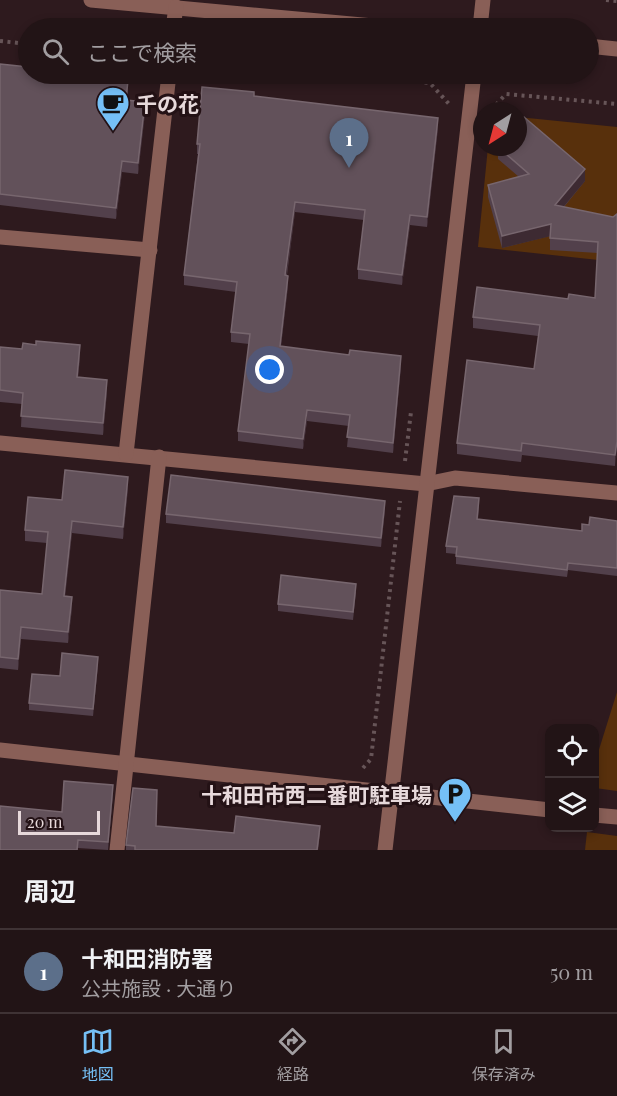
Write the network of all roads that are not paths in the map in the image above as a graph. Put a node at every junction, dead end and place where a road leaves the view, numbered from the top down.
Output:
1 (91, 0) edge
2 (483, 0) edge
3 (176, 7) junction
4 (174, 18) edge
5 (291, 18) edge
6 (481, 18) edge
7 (599, 47) edge
8 (617, 49) edge
9 (167, 84) edge
10 (473, 84) edge
11 (0, 237) edge
12 (150, 250) junction
13 (0, 442) edge
14 (126, 454) junction
15 (159, 457) junction
16 (426, 484) junction
17 (617, 493) edge
18 (0, 750) edge
19 (126, 765) junction
20 (392, 794) junction
21 (545, 810) edge
22 (599, 815) edge
23 (617, 817) edge
24 (117, 850) edge
25 (384, 850) edge

1 - 3 street
2 - 6 street
3 - 4 street
3 - 5 street
7 - 8 street
9 - 12 street
10 - 16 street
11 - 12 street
12 - 14 street
13 - 14 street
14 - 15 street
15 - 16 street
15 - 19 street
16 - 17 street
16 - 20 street
18 - 19 street
19 - 20 street
19 - 24 street
20 - 21 street
20 - 25 street
22 - 23 street

